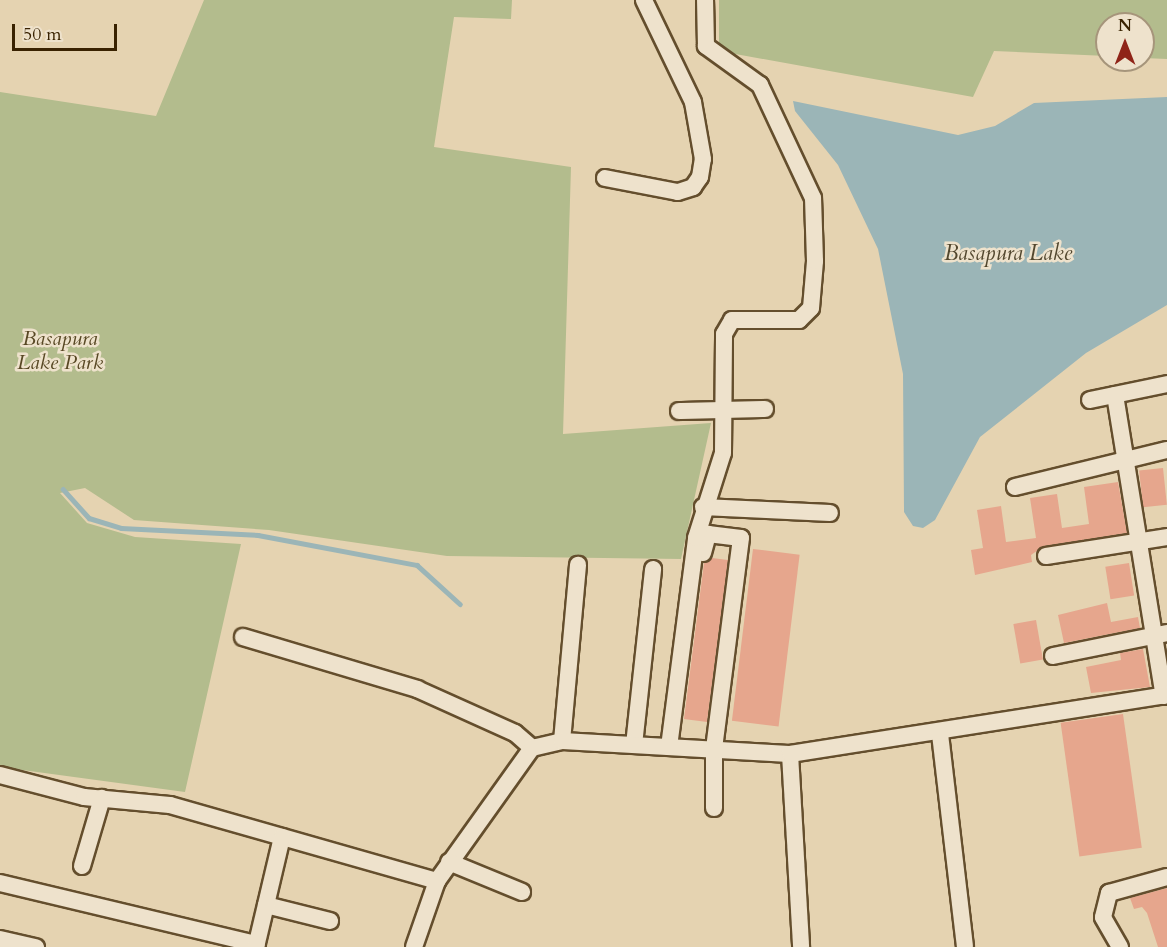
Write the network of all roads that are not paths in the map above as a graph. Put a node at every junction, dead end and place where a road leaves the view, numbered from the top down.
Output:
1 (644, 0) edge
2 (705, 0) edge
3 (605, 178) dead end
4 (1167, 384) edge
5 (1115, 395) junction
6 (1090, 400) dead end
7 (765, 409) dead end
8 (724, 410) junction
9 (679, 411) dead end
10 (1167, 450) edge
11 (1125, 459) junction
12 (1015, 487) dead end
13 (702, 507) junction
14 (830, 513) dead end
15 (1167, 537) edge
16 (1138, 542) junction
17 (1046, 556) dead end
18 (579, 565) dead end
19 (653, 569) dead end
20 (1160, 635) edge
21 (243, 637) dead end
22 (1053, 656) dead end
23 (1165, 695) edge
24 (940, 734) junction
25 (562, 741) junction
26 (634, 745) junction
27 (673, 747) junction
28 (532, 748) junction
29 (714, 749) junction
30 (790, 754) junction
31 (0, 775) edge
32 (102, 798) junction
33 (714, 808) dead end
34 (282, 837) junction
35 (449, 861) junction
36 (82, 866) dead end
37 (1167, 877) edge
38 (437, 881) junction
39 (0, 883) edge
40 (522, 892) dead end
41 (266, 905) junction
42 (330, 921) dead end
43 (0, 939) edge
44 (257, 945) edge
45 (36, 947) edge
46 (414, 947) edge
47 (801, 947) edge
48 (965, 947) edge
49 (1120, 947) edge

1 - 3 street
2 - 8 street
4 - 5 street
5 - 6 street
5 - 11 street
7 - 8 street
8 - 9 street
8 - 13 street
10 - 11 street
11 - 12 street
11 - 16 street
13 - 14 street
13 - 27 street
15 - 16 street
16 - 17 street
16 - 20 street
18 - 25 street
19 - 26 street
20 - 22 street
20 - 23 street
21 - 28 street
23 - 24 street
24 - 30 street
24 - 48 street
25 - 26 street
25 - 28 street
26 - 27 street
27 - 29 street
27 - 29 street
28 - 35 street
29 - 30 street
29 - 33 street
30 - 47 street
31 - 32 street
32 - 34 street
32 - 36 street
34 - 38 street
34 - 41 street
35 - 38 street
35 - 40 street
37 - 49 street
38 - 46 street
39 - 44 street
41 - 42 street
41 - 44 street
43 - 45 street

